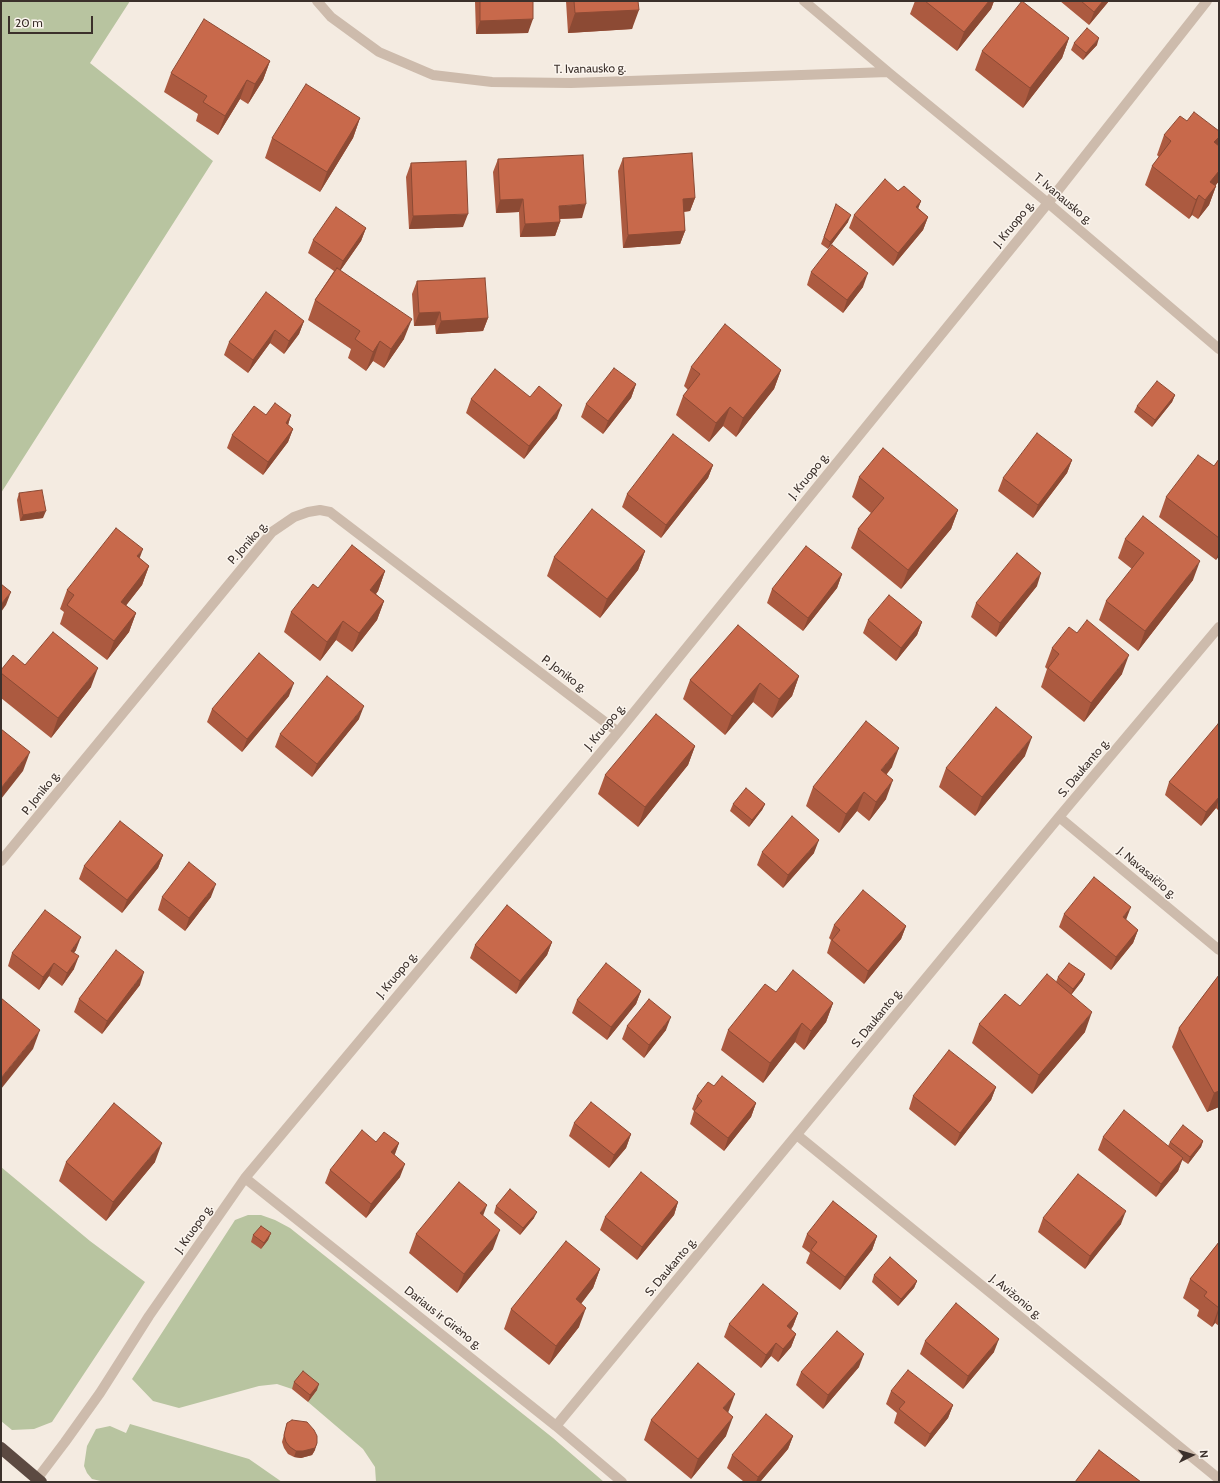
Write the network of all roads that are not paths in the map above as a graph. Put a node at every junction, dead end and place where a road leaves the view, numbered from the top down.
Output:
1 (317, 1) edge
2 (804, 1) edge
3 (1207, 1) edge
4 (888, 72) junction
5 (1048, 203) junction
6 (1219, 349) edge
7 (1219, 627) edge
8 (618, 732) junction
9 (1059, 817) junction
10 (1, 861) edge
11 (1219, 950) edge
12 (797, 1135) junction
13 (245, 1178) junction
14 (556, 1426) junction
15 (1, 1448) edge
16 (1219, 1479) edge
17 (39, 1481) edge
18 (622, 1482) edge

1 - 4 street, T. Ivanausko g.
2 - 4 street, T. Ivanausko g.
3 - 5 street, J. Kruopo g.
4 - 5 street, T. Ivanausko g.
5 - 6 street, T. Ivanausko g.
5 - 8 street, J. Kruopo g.
7 - 9 street, S. Daukanto g.
8 - 10 street, P. Joniko g.
8 - 13 street, J. Kruopo g.
9 - 11 street, J. Navasaičio g.
9 - 12 street, S. Daukanto g.
12 - 14 street, S. Daukanto g.
12 - 16 street, J. Avižonio g.
13 - 14 street, Dariaus ir Girėno g.
13 - 17 street, J. Kruopo g.
14 - 18 street, Dariaus ir Girėno g.
15 - 17 highway

